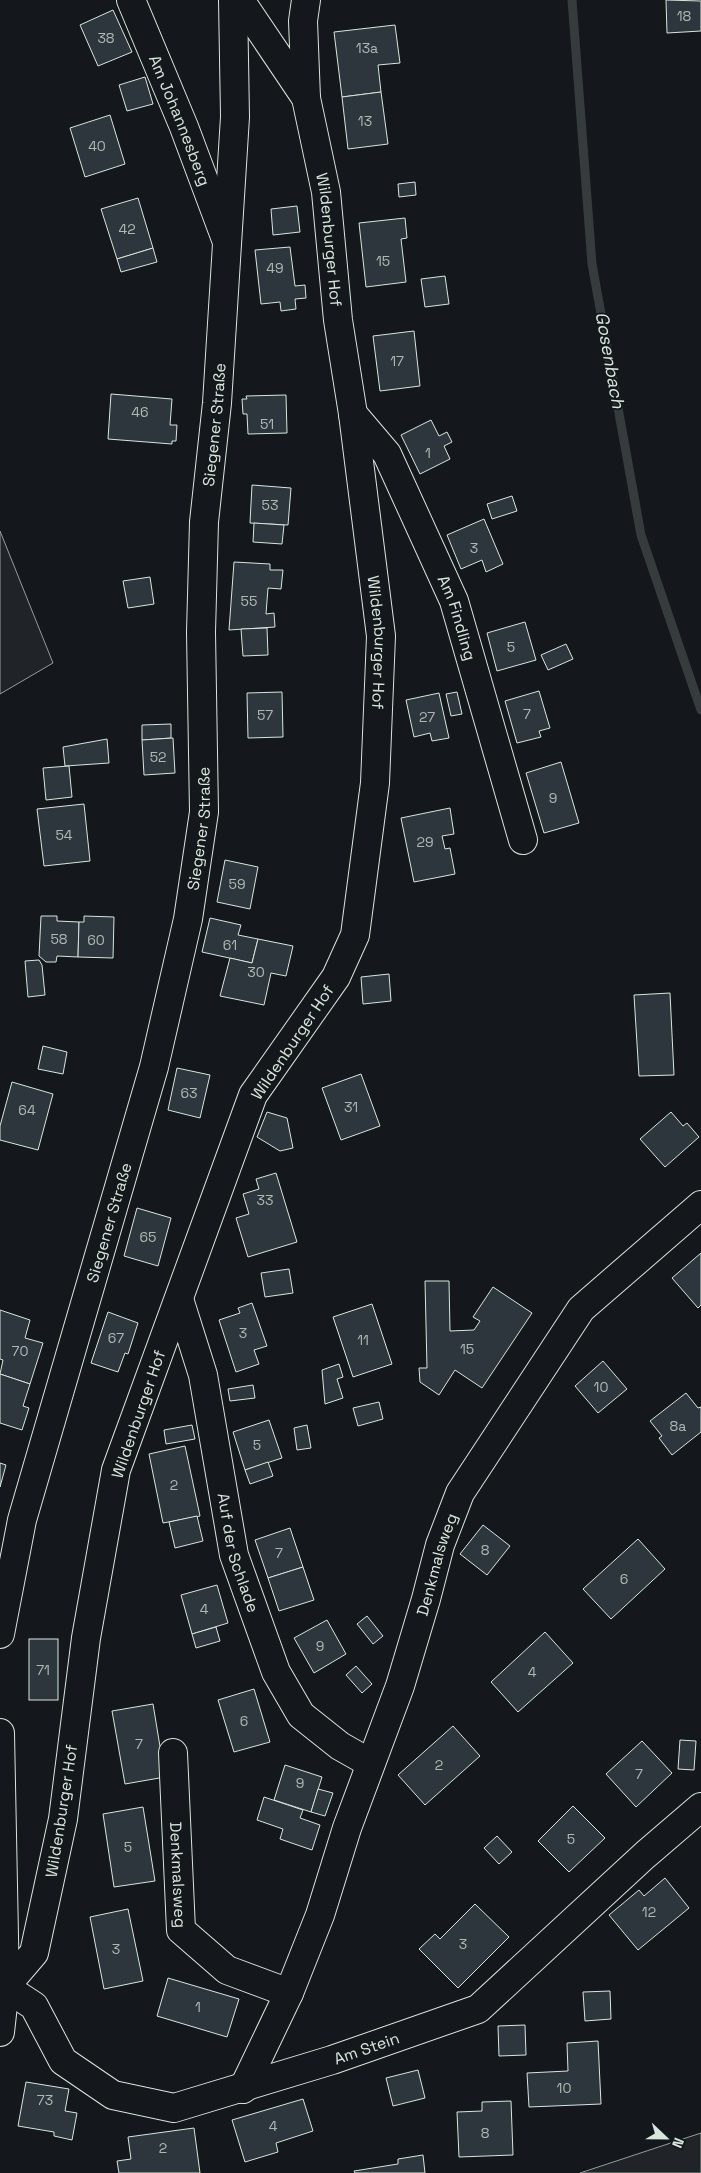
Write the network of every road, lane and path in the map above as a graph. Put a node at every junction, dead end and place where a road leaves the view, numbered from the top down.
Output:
1 (131, 0) edge
2 (234, 0) edge
3 (240, 0) edge
4 (306, 0) edge
5 (306, 98) junction
6 (227, 242) junction
7 (353, 414) junction
8 (523, 840) dead end
9 (701, 1206) edge
10 (179, 1299) junction
11 (0, 1634) edge
12 (0, 1733) edge
13 (173, 1753) dead end
14 (370, 1763) junction
15 (701, 1807) edge
16 (1, 1844) edge
17 (5, 1987) junction
18 (290, 1994) junction
19 (0, 2032) edge
20 (243, 2089) junction

1 - 6 street, Am Johannesberg
2 - 6 street, Siegener Straße
3 - 5 street, Wildenburger Hof
4 - 5 street, Wildenburger Hof
5 - 7 street, Wildenburger Hof
6 - 11 street, Siegener Straße
7 - 8 street, Am Findling
7 - 10 street, Wildenburger Hof
9 - 14 street, Denkmalsweg
10 - 14 street, Auf der Schlade
10 - 17 street, Wildenburger Hof
12 - 16 street
13 - 18 street, Denkmalsweg
14 - 18 street, Denkmalsweg
15 - 20 street, Am Stein
16 - 17 street
17 - 19 street
17 - 20 street, Am Stein
18 - 20 street, Denkmalsweg

